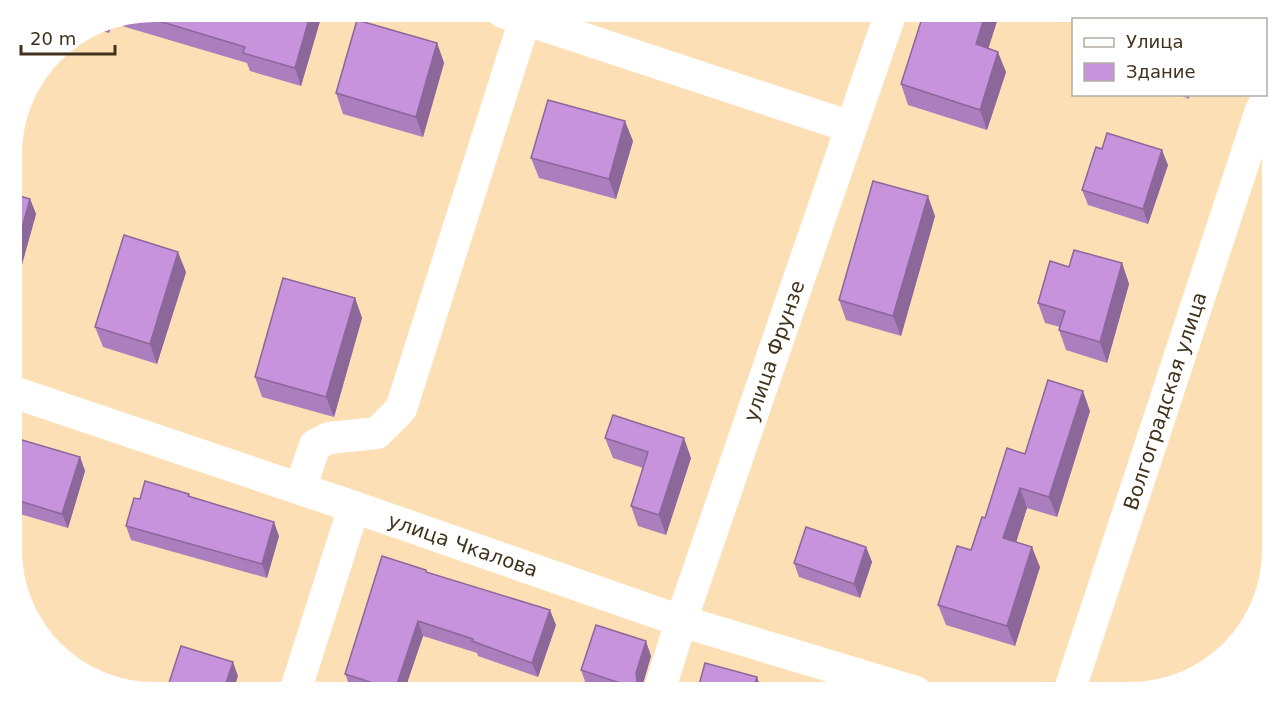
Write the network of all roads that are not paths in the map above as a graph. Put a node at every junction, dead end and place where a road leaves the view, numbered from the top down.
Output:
1 (887, 22) edge
2 (512, 23) edge
3 (537, 23) edge
4 (1258, 120) edge
5 (851, 127) junction
6 (22, 395) edge
7 (300, 489) junction
8 (354, 507) junction
9 (681, 621) junction
10 (662, 681) edge
11 (880, 681) edge
12 (1074, 681) edge
13 (298, 682) edge

1 - 5 street, улица Фрунзе
2 - 7 street
3 - 5 street
4 - 12 street, Волгоградская улица
5 - 9 street, улица Фрунзе
6 - 7 street, улица Чкалова
7 - 8 street, улица Чкалова
8 - 9 street, улица Чкалова
8 - 13 street
9 - 10 street, улица Фрунзе
9 - 11 street, улица Чкалова

